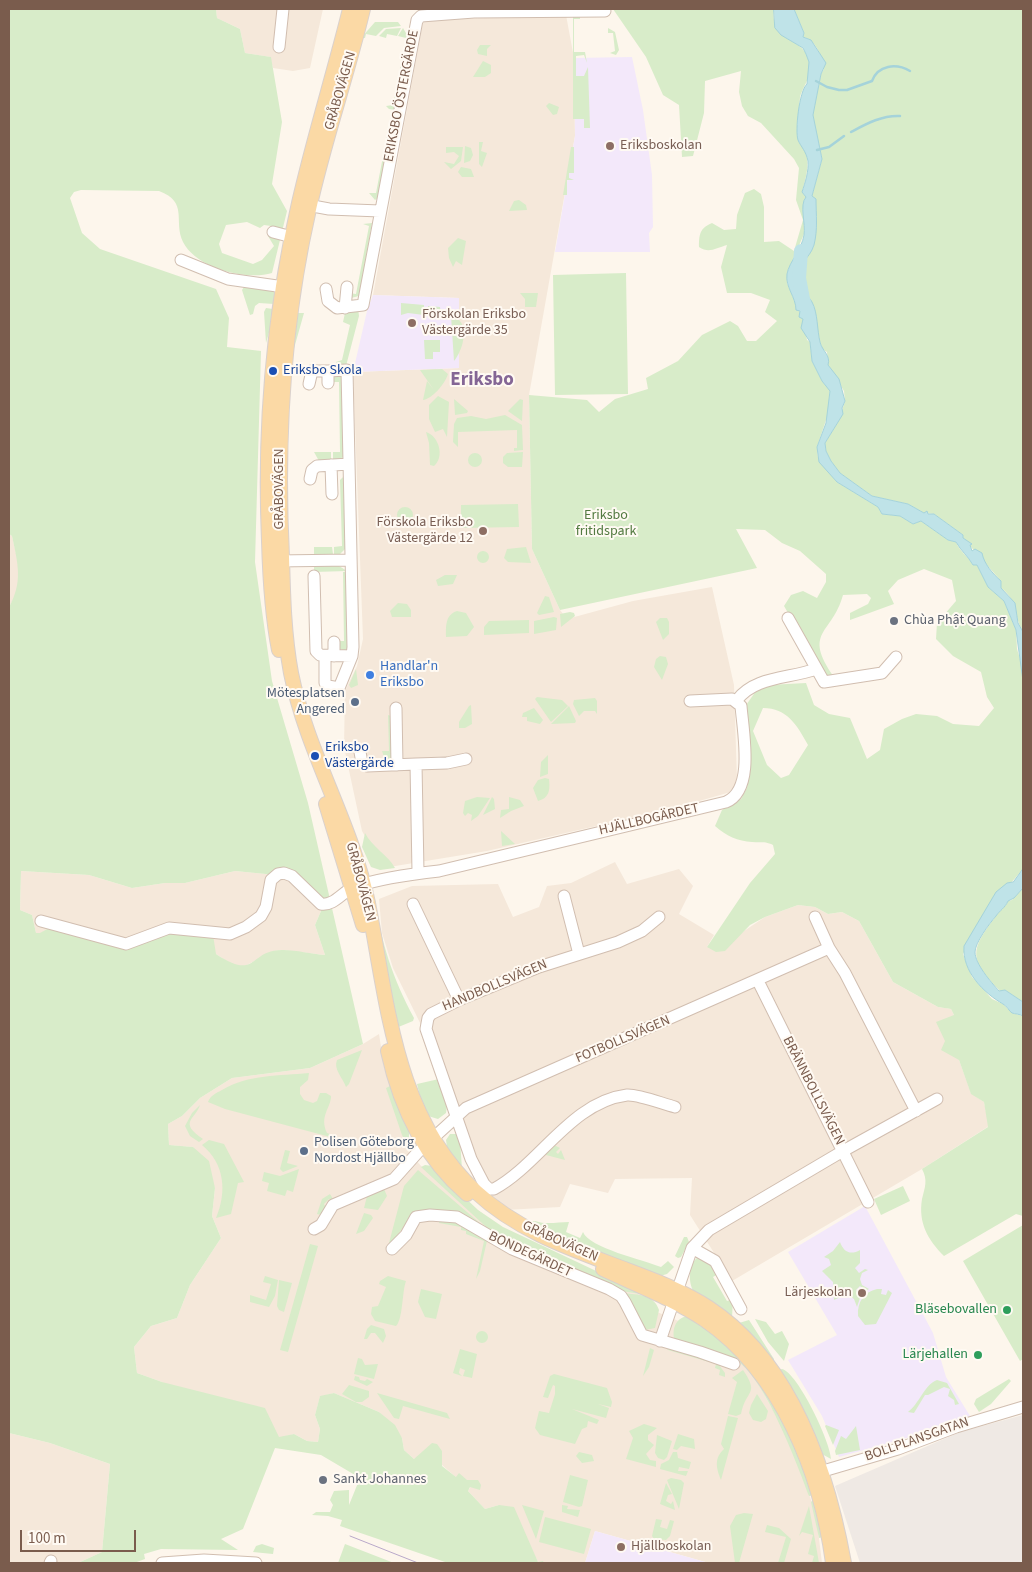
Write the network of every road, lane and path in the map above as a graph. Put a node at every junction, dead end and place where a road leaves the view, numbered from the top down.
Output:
1 (283, 9) edge
2 (350, 9) edge
3 (363, 9) edge
4 (605, 11) dead end
5 (279, 46) dead end
6 (304, 205) junction
7 (380, 211) junction
8 (273, 232) dead end
9 (292, 237) junction
10 (181, 260) dead end
11 (347, 287) dead end
12 (326, 289) dead end
13 (288, 291) junction
14 (345, 308) junction
15 (328, 371) junction
16 (328, 383) dead end
17 (309, 384) dead end
18 (349, 464) junction
19 (331, 465) junction
20 (310, 479) dead end
21 (332, 494) dead end
22 (351, 560) junction
23 (276, 561) junction
24 (314, 576) dead end
25 (788, 618) dead end
26 (334, 642) dead end
27 (330, 656) junction
28 (352, 656) junction
29 (896, 657) dead end
30 (816, 670) junction
31 (736, 700) junction
32 (690, 701) dead end
33 (396, 708) dead end
34 (360, 752) dead end
35 (466, 759) dead end
36 (416, 764) junction
37 (397, 765) junction
38 (418, 872) junction
39 (358, 886) junction
40 (564, 896) dead end
41 (413, 904) dead end
42 (659, 917) dead end
43 (815, 917) dead end
44 (41, 921) dead end
45 (829, 948) junction
46 (579, 954) junction
47 (758, 981) junction
48 (459, 1000) junction
49 (936, 1099) dead end
50 (675, 1108) dead end
51 (916, 1111) junction
52 (456, 1116) junction
53 (429, 1141) junction
54 (843, 1151) junction
55 (868, 1202) dead end
56 (314, 1230) dead end
57 (692, 1248) junction
58 (392, 1249) dead end
59 (675, 1296) junction
60 (741, 1309) dead end
61 (660, 1341) junction
62 (734, 1364) dead end
63 (1023, 1407) edge
64 (817, 1473) junction
65 (162, 1563) edge
66 (245, 1563) edge
67 (256, 1563) edge
68 (833, 1563) edge
69 (844, 1563) edge

1 - 5 street
2 - 6 main road, GRÅBOVÄGEN
3 - 6 main road, GRÅBOVÄGEN
4 - 7 street, ERIKSBO ÖSTERGÄRDE
6 - 7 street
6 - 9 main road, GRÅBOVÄGEN
6 - 13 main road, GRÅBOVÄGEN
7 - 14 street, ERIKSBO ÖSTERGÄRDE
8 - 9 street
9 - 13 main road, GRÅBOVÄGEN
10 - 13 street
11 - 14 street
12 - 14 street
13 - 23 main road, GRÅBOVÄGEN
15 - 16 street
15 - 17 street
15 - 18 street
18 - 19 street
18 - 22 street
19 - 20 street
19 - 21 street
22 - 23 street
22 - 28 street
23 - 39 main road, GRÅBOVÄGEN
24 - 27 street
25 - 30 street
26 - 27 street
27 - 28 street
27 - 28 street
29 - 30 street
30 - 31 street
31 - 32 street
31 - 38 street, HJÄLLBOGÄRDET
33 - 37 street
34 - 37 street
35 - 36 street
36 - 37 street
36 - 38 street
38 - 39 street, HJÄLLBOGÄRDET
39 - 44 street
39 - 53 main road, GRÅBOVÄGEN
40 - 46 street
41 - 48 street
42 - 46 street, HANDBOLLSVÄGEN
43 - 45 street
45 - 47 street, FOTBOLLSVÄGEN
45 - 51 street
46 - 48 street, HANDBOLLSVÄGEN
47 - 52 street, FOTBOLLSVÄGEN
47 - 54 street, BRÄNNBOLLSVÄGEN
48 - 52 street, HANDBOLLSVÄGEN
49 - 51 street
50 - 52 street
51 - 54 street
52 - 53 street, FOTBOLLSVÄGEN
53 - 56 street, FOTBOLLSVÄGEN
53 - 59 main road, GRÅBOVÄGEN
54 - 55 street, BRÄNNBOLLSVÄGEN
54 - 57 street
57 - 59 street
57 - 60 street
58 - 61 street, BONDEGÄRDET
59 - 61 street
59 - 64 main road, GRÅBOVÄGEN
61 - 62 street, BONDEGÄRDET
63 - 64 street, BOLLPLANSGATAN
64 - 68 main road, GRÅBOVÄGEN
64 - 69 main road, GRÅBOVÄGEN
65 - 66 street
66 - 67 street

